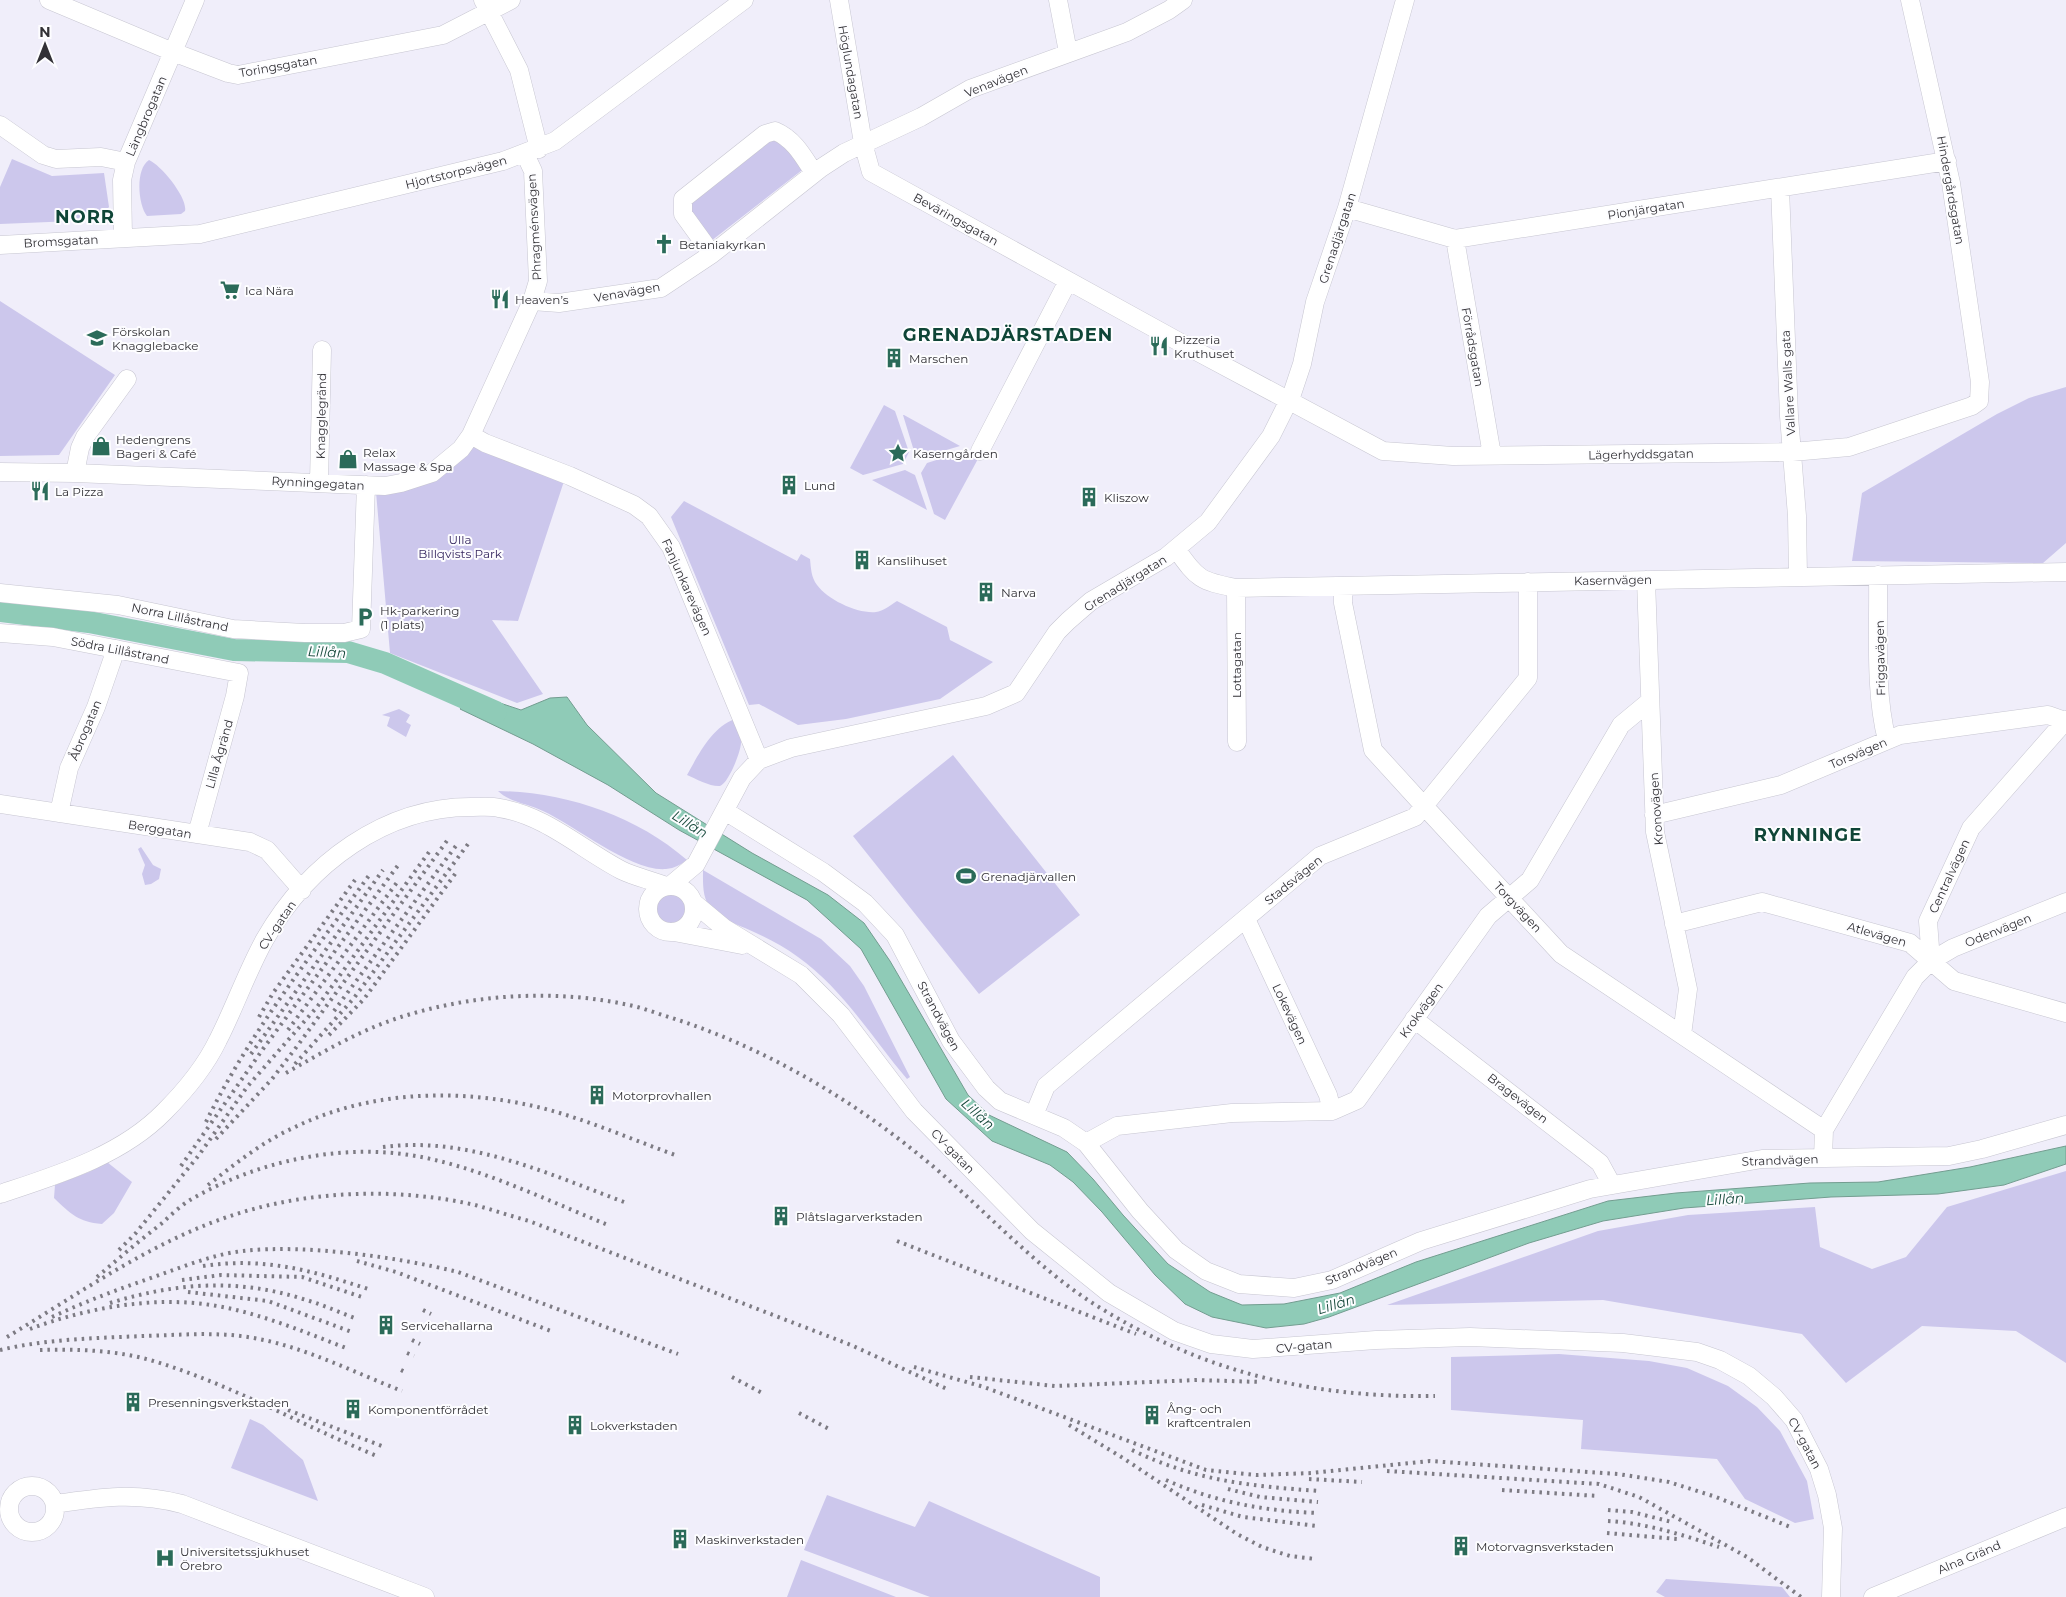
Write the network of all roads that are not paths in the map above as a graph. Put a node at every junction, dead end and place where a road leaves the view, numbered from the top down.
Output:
1 (49, 0) edge
2 (196, 0) edge
3 (511, 0) edge
4 (744, 0) edge
5 (839, 0) edge
6 (1058, 0) edge
7 (1183, 0) edge
8 (1405, 0) edge
9 (1910, 0) edge
10 (485, 5) edge
11 (173, 52) junction
12 (1068, 52) junction
13 (0, 125) edge
14 (863, 143) junction
15 (532, 151) junction
16 (1947, 161) junction
17 (126, 162) junction
18 (814, 173) junction
19 (1780, 188) junction
20 (1348, 208) junction
21 (123, 237) junction
22 (1455, 239) junction
23 (0, 245) edge
24 (712, 254) junction
25 (1068, 281) junction
26 (532, 301) junction
27 (322, 350) dead end
28 (127, 379) dead end
29 (1980, 382) joint
30 (1289, 400) junction
31 (471, 435) junction
32 (980, 451) dead end
33 (1792, 452) junction
34 (1492, 455) junction
35 (0, 472) edge
36 (75, 473) junction
37 (319, 482) junction
38 (366, 485) junction
39 (1176, 549) junction
40 (2066, 572) edge
41 (1878, 575) junction
42 (1798, 577) junction
43 (1646, 580) junction
44 (1528, 582) junction
45 (1343, 586) junction
46 (1236, 588) junction
47 (0, 593) edge
48 (0, 633) edge
49 (116, 649) junction
50 (239, 673) joint
51 (1650, 701) junction
52 (2065, 721) edge
53 (1887, 740) junction
54 (1237, 742) dead end
55 (759, 760) junction
56 (0, 804) edge
57 (1424, 806) junction
58 (59, 813) junction
59 (1654, 815) junction
60 (721, 817) junction
61 (197, 834) junction
62 (696, 864) junction
63 (622, 870) junction
64 (669, 885) junction
65 (302, 890) junction
66 (1510, 898) junction
67 (693, 901) junction
68 (2066, 902) edge
69 (648, 908) junction
70 (1246, 919) junction
71 (1674, 924) junction
72 (674, 932) junction
73 (761, 950) junction
74 (1931, 961) junction
75 (2066, 1013) edge
76 (1414, 1019) junction
77 (1682, 1034) junction
78 (1332, 1111) junction
79 (1034, 1115) junction
80 (2066, 1125) edge
81 (1824, 1130) junction
82 (1086, 1143) junction
83 (1823, 1158) junction
84 (1612, 1185) junction
85 (0, 1194) edge
86 (8, 1491) edge
87 (55, 1504) junction
88 (5, 1514) edge
89 (2066, 1517) edge
90 (425, 1597) edge
91 (1830, 1597) edge
92 (1873, 1597) edge

1 - 11 street, Toringsgatan
2 - 11 street, Längbrogatan
3 - 10 street, Toringsgatan
4 - 15 street, Hjortstorpsvägen
5 - 14 street, Höglundagatan
6 - 12 street
7 - 12 street, Venavägen
8 - 20 street, Grenadjärgatan
9 - 16 street, Hindergårdsgatan
10 - 11 street, Toringsgatan
10 - 15 street, Phragménsvägen
11 - 17 street, Längbrogatan
12 - 14 street, Venavägen
13 - 17 street
14 - 18 street, Venavägen
14 - 25 street, Beväringsgatan
15 - 21 street, Hjortstorpsvägen
15 - 26 street, Phragménsvägen
16 - 19 street, Pionjärgatan
16 - 29 street, Hindergårdsgatan
17 - 21 street, Längbrogatan
18 - 24 street, Venavägen
18 - 24 street
19 - 22 street, Pionjärgatan
19 - 33 street, Vallare Walls gata
20 - 22 street, Pionjärgatan
20 - 30 street, Grenadjärgatan
21 - 23 street, Bromsgatan
22 - 34 street, Förrådsgatan
24 - 26 street, Venavägen
25 - 30 street, Beväringsgatan
25 - 32 street
26 - 31 street, Rynningegatan
27 - 37 street, Knagglegränd
28 - 36 street
29 - 33 street, Lägerhyddsgatan
30 - 34 street, Lägerhyddsgatan
30 - 39 street, Grenadjärgatan
31 - 38 street, Rynningegatan
31 - 55 street, Fanjunkarevägen
33 - 34 street, Lägerhyddsgatan
33 - 42 street, Vallare Walls gata
35 - 36 street, Rynningegatan
36 - 37 street, Rynningegatan
37 - 38 street, Rynningegatan
38 - 47 street, Norra Lillåstrand
39 - 46 street, Kasernvägen
39 - 55 street, Grenadjärgatan
40 - 41 street, Kasernvägen
41 - 42 street, Kasernvägen
41 - 53 street, Friggavägen
42 - 43 street, Kasernvägen
43 - 44 street, Kasernvägen
43 - 51 street, Kronovägen
44 - 45 street, Kasernvägen
44 - 57 street, Stadsvägen
45 - 46 street, Kasernvägen
45 - 57 street, Torgvägen
46 - 54 street, Lottagatan
48 - 49 street, Södra Lillåstrand
49 - 50 street, Södra Lillåstrand
49 - 58 street, Åbrogatan
50 - 61 street, Lilla Ågränd
51 - 59 street, Kronovägen
51 - 66 street, Krokvägen
52 - 53 street, Torsvägen
52 - 74 street, Centralvägen
53 - 59 street, Torsvägen
55 - 60 street, Grenadjärgatan
56 - 58 street, Berggatan
57 - 66 street, Torgvägen
57 - 70 street, Stadsvägen
58 - 61 street, Berggatan
59 - 71 street, Kronovägen
60 - 62 street, Grenadjärgatan
60 - 79 street, Strandvägen
61 - 65 street, Berggatan
62 - 64 street, Grenadjärgatan
62 - 67 street, Grenadjärgatan
63 - 64 street, CV-gatan
63 - 65 street, CV-gatan
63 - 69 street, CV-gatan
64 - 67 street
64 - 69 street
65 - 85 street, CV-gatan
66 - 76 street, Krokvägen
66 - 77 street, Torgvägen
67 - 72 street
67 - 73 street, CV-gatan
68 - 74 street, Odenvägen
69 - 72 street
70 - 78 street, Lokevägen
70 - 79 street, Stadsvägen
71 - 74 street, Atlevägen
71 - 77 street, Kronovägen
72 - 73 street, CV-gatan
73 - 91 street, CV-gatan
74 - 75 street, Atlevägen
74 - 81 street
76 - 78 street, Krokvägen
76 - 84 street, Bragevägen
77 - 81 street, Torgvägen
78 - 82 street, Krokvägen
79 - 82 street, Strandvägen
80 - 83 street, Strandvägen
81 - 83 street
82 - 84 street, Strandvägen
83 - 84 street, Strandvägen
86 - 87 street
86 - 88 street
87 - 88 street
87 - 90 street
89 - 92 street, Alna Gränd

